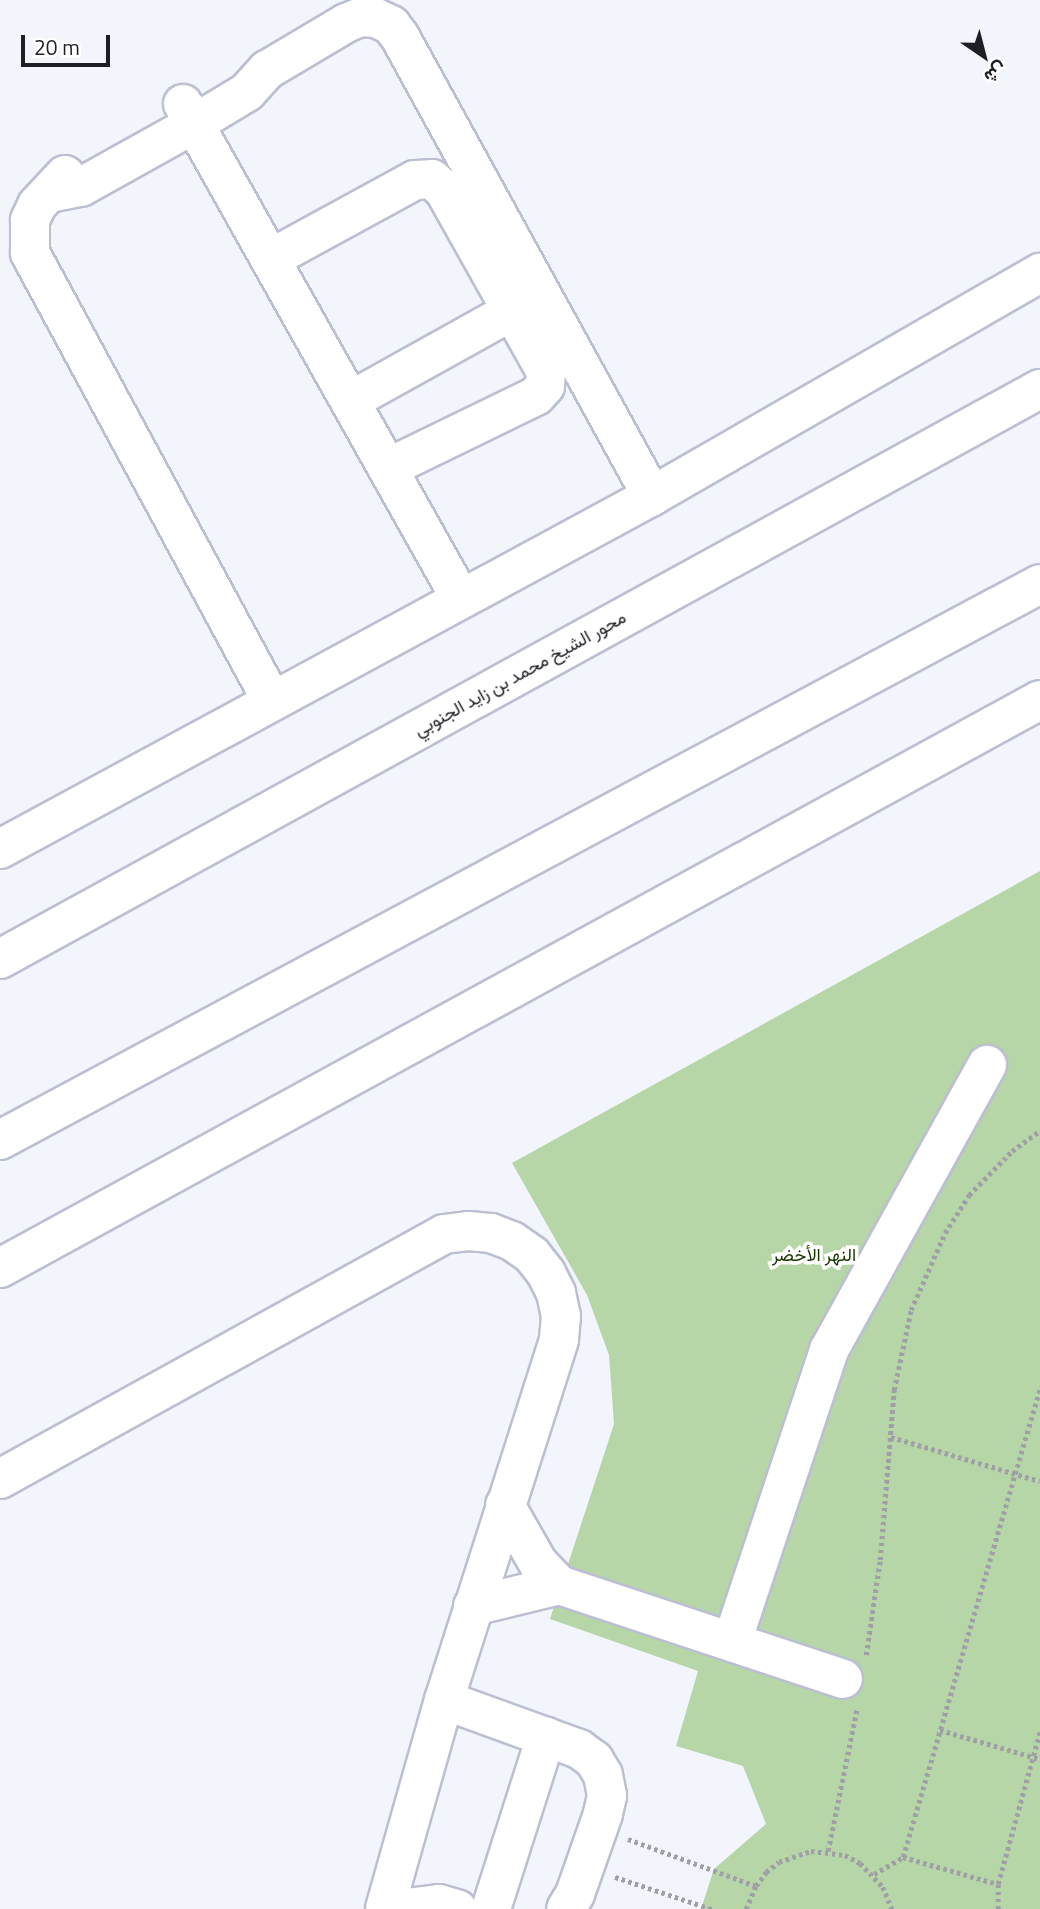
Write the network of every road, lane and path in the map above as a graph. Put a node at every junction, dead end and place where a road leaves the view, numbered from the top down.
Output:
1 (188, 114) junction
2 (270, 259) junction
3 (1040, 273) edge
4 (512, 311) junction
5 (1040, 389) edge
6 (350, 401) junction
7 (388, 468) junction
8 (652, 496) junction
9 (1040, 584) edge
10 (461, 599) junction
11 (272, 701) junction
12 (1040, 701) edge
13 (0, 849) edge
14 (0, 960) edge
15 (988, 1065) dead end
16 (1040, 1131) edge
17 (0, 1140) edge
18 (0, 1268) edge
19 (1040, 1387) edge
20 (891, 1437) junction
21 (1015, 1474) junction
22 (0, 1479) edge
23 (1040, 1481) edge
24 (505, 1505) junction
25 (559, 1585) junction
26 (473, 1606) junction
27 (732, 1642) junction
28 (855, 1679) junction
29 (444, 1700) junction
30 (940, 1730) junction
31 (1040, 1732) edge
32 (546, 1737) junction
33 (1033, 1757) junction
34 (1040, 1759) edge
35 (598, 1829) junction
36 (828, 1851) junction
37 (904, 1857) junction
38 (585, 1866) junction
39 (874, 1874) junction
40 (998, 1884) junction
41 (756, 1886) junction
42 (385, 1909) edge
43 (398, 1909) edge
44 (457, 1909) edge
45 (491, 1909) edge
46 (566, 1909) edge
47 (712, 1909) edge
48 (746, 1909) edge
49 (892, 1909) edge
50 (998, 1909) edge

1 - 2 main road
1 - 8 main road
1 - 11 main road
2 - 4 main road
2 - 6 main road
3 - 8 main road
4 - 6 main road
4 - 7 main road
5 - 14 main road, محور الشيخ محمد بن زايد الجنوبي
6 - 7 main road
7 - 10 main road
8 - 10 main road
9 - 17 main road
10 - 11 main road
11 - 13 main road
12 - 18 main road
15 - 27 main road
16 - 20 path
19 - 21 path
20 - 21 path
20 - 28 path
21 - 23 path
21 - 30 path
22 - 24 main road
24 - 25 main road
24 - 26 main road
25 - 26 main road
25 - 27 main road
26 - 29 main road
27 - 28 main road
28 - 36 path
29 - 32 main road
29 - 42 main road
30 - 33 path
30 - 37 path
31 - 33 path
32 - 35 main road
32 - 45 main road
33 - 34 path
33 - 40 path
35 - 38 main road
35 - 41 path
36 - 39 path
36 - 41 path
37 - 39 path
37 - 40 path
38 - 46 main road
38 - 47 path
39 - 49 path
40 - 50 path
41 - 48 path
43 - 44 main road

